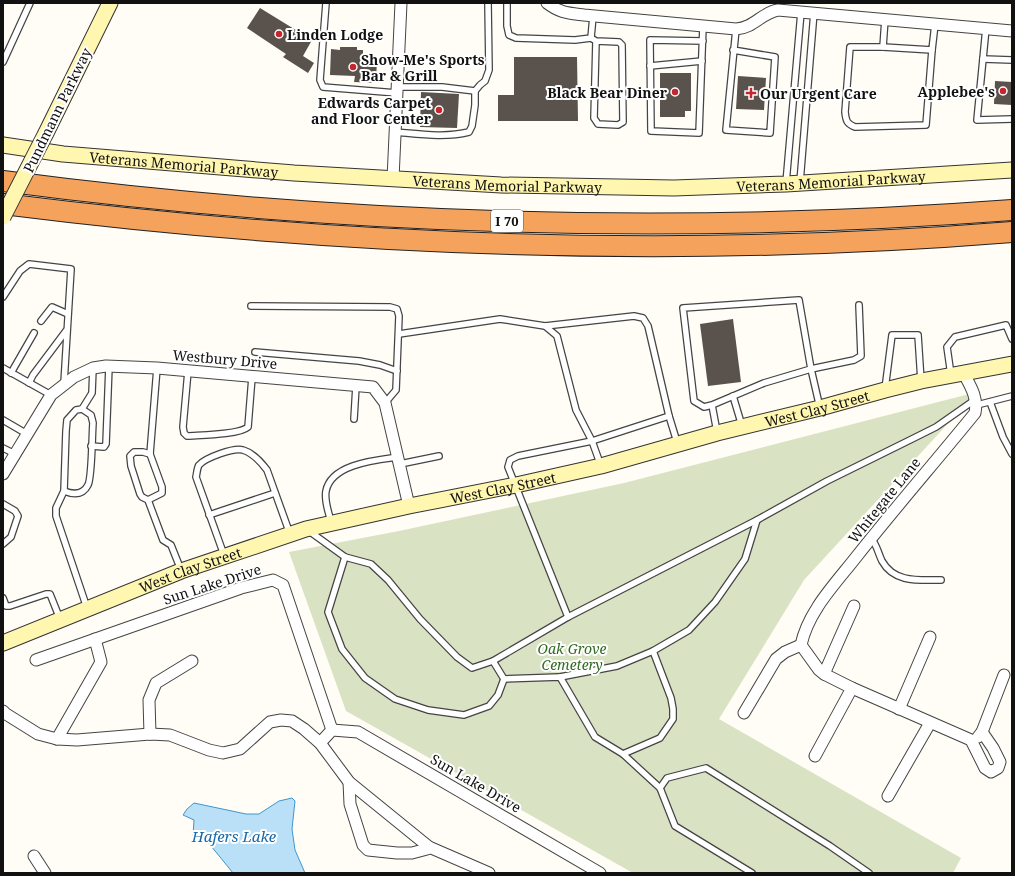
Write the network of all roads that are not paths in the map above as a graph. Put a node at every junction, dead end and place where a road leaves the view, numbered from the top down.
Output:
1 (30, 3) edge
2 (110, 3) edge
3 (326, 3) edge
4 (401, 3) edge
5 (488, 3) edge
6 (507, 3) edge
7 (553, 5) edge
8 (801, 11) junction
9 (814, 12) junction
10 (593, 16) junction
11 (885, 19) junction
12 (935, 23) junction
13 (703, 25) junction
14 (986, 28) junction
15 (736, 29) junction
16 (1012, 31) edge
17 (594, 40) junction
18 (703, 41) junction
19 (882, 47) junction
20 (733, 50) junction
21 (932, 50) junction
22 (983, 59) junction
23 (1012, 60) edge
24 (702, 61) junction
25 (3, 62) edge
26 (650, 66) junction
27 (397, 90) junction
28 (475, 91) junction
29 (1012, 119) edge
30 (395, 132) junction
31 (3, 145) edge
32 (1012, 170) edge
33 (393, 179) junction
34 (3, 180) edge
35 (793, 183) junction
36 (3, 204) edge
37 (1012, 210) edge
38 (3, 217) edge
39 (1012, 232) edge
40 (3, 297) edge
41 (860, 305) dead end
42 (251, 306) dead end
43 (68, 314) junction
44 (42, 321) dead end
45 (545, 326) junction
46 (67, 331) junction
47 (34, 333) dead end
48 (399, 334) junction
49 (1012, 339) edge
50 (255, 352) dead end
51 (1012, 364) edge
52 (109, 366) junction
53 (3, 368) edge
54 (93, 368) junction
55 (157, 368) junction
56 (811, 369) junction
57 (188, 371) junction
58 (397, 371) junction
59 (11, 373) junction
60 (957, 375) junction
61 (252, 377) junction
62 (920, 381) junction
63 (29, 383) junction
64 (64, 383) junction
65 (356, 386) junction
66 (885, 390) junction
67 (51, 395) junction
68 (733, 396) junction
69 (1012, 396) edge
70 (976, 402) junction
71 (990, 402) junction
72 (385, 403) junction
73 (712, 405) junction
74 (82, 408) junction
75 (820, 408) junction
76 (669, 416) junction
77 (354, 419) dead end
78 (3, 420) edge
79 (742, 427) junction
80 (717, 433) junction
81 (27, 434) junction
82 (592, 440) junction
83 (678, 445) junction
84 (92, 446) junction
85 (3, 448) edge
86 (15, 454) junction
87 (150, 454) junction
88 (1012, 454) edge
89 (439, 456) dead end
90 (399, 461) junction
91 (601, 466) junction
92 (3, 474) edge
93 (516, 485) junction
94 (64, 491) junction
95 (275, 493) junction
96 (148, 500) junction
97 (3, 504) edge
98 (409, 506) junction
99 (209, 515) junction
100 (757, 520) junction
101 (331, 523) junction
102 (306, 529) junction
103 (290, 534) junction
104 (871, 538) junction
105 (3, 544) edge
106 (224, 555) junction
107 (345, 557) junction
108 (181, 571) junction
109 (941, 580) dead end
110 (3, 598) edge
111 (854, 606) dead end
112 (87, 608) junction
113 (568, 617) junction
114 (60, 619) junction
115 (930, 637) dead end
116 (95, 639) junction
117 (3, 643) edge
118 (801, 645) junction
119 (653, 651) junction
120 (36, 660) dead end
121 (192, 661) dead end
122 (493, 661) junction
123 (824, 674) junction
124 (1004, 675) dead end
125 (560, 677) junction
126 (504, 679) junction
127 (852, 688) junction
128 (899, 709) junction
129 (3, 711) edge
130 (744, 713) dead end
131 (930, 723) junction
132 (332, 730) junction
133 (982, 732) junction
134 (150, 734) junction
135 (57, 739) junction
136 (971, 740) junction
137 (320, 743) junction
138 (623, 754) junction
139 (815, 756) dead end
140 (349, 782) junction
141 (660, 788) junction
142 (888, 796) dead end
143 (429, 847) junction
144 (34, 856) dead end
145 (45, 873) edge
146 (488, 873) edge
147 (600, 873) edge
148 (752, 873) edge
149 (869, 873) edge

1 - 25 lane
2 - 38 street, Pundmann Parkway, bridge
3 - 27 lane
4 - 27 street
5 - 28 lane
6 - 17 lane
7 - 10 street
8 - 9 street
8 - 15 street
8 - 35 lane
9 - 11 street
9 - 35 lane
10 - 13 street
10 - 17 lane
11 - 12 street
11 - 19 lane
12 - 14 street
12 - 21 lane
13 - 15 street
13 - 18 lane
14 - 16 street
14 - 22 lane
15 - 20 lane
17 - 17 lane
18 - 24 lane
18 - 26 lane
19 - 21 lane
19 - 21 lane
20 - 20 lane
22 - 23 lane
22 - 29 lane
24 - 26 lane
24 - 26 lane
27 - 28 lane
27 - 30 street
28 - 30 lane
30 - 33 street
31 - 33 street, Veterans Memorial Parkway
32 - 35 street, Veterans Memorial Parkway
33 - 35 street, Veterans Memorial Parkway
34 - 37 highway, I 70
36 - 39 highway, I 70
40 - 43 lane
41 - 56 lane
42 - 48 lane
43 - 44 lane
43 - 46 lane
45 - 48 lane
45 - 76 lane
45 - 82 lane
46 - 63 lane
46 - 64 lane
47 - 59 lane
48 - 58 lane
49 - 60 lane
50 - 58 lane
51 - 60 street, West Clay Street
52 - 54 street, Westbury Drive
52 - 55 street, Westbury Drive
52 - 84 lane
53 - 59 lane
54 - 64 street, Westbury Drive
54 - 74 lane
55 - 57 street, Westbury Drive
55 - 87 lane
56 - 68 lane
56 - 73 lane
56 - 75 lane
57 - 61 street, Westbury Drive
57 - 61 lane
58 - 72 lane
59 - 63 lane
60 - 62 street, West Clay Street
60 - 70 street
61 - 65 street, Westbury Drive
62 - 66 street, West Clay Street
62 - 66 lane
63 - 67 lane
64 - 67 street, Westbury Drive
65 - 72 street, Westbury Drive
65 - 77 lane
66 - 75 street, West Clay Street
67 - 81 street, Westbury Drive
68 - 73 lane
68 - 79 lane
69 - 71 lane
70 - 71 lane
70 - 100 lane
70 - 104 street, Whitegate Lane
71 - 88 lane
72 - 90 street, Westbury Drive
73 - 80 lane
74 - 84 lane
74 - 94 lane
75 - 79 street, West Clay Street
76 - 82 lane
76 - 83 lane
78 - 81 lane
79 - 80 street, West Clay Street
80 - 83 street, West Clay Street
81 - 86 street, Westbury Drive
82 - 91 lane
82 - 93 lane
83 - 91 street, West Clay Street
84 - 94 lane
85 - 86 lane
86 - 92 street, Westbury Drive
87 - 96 lane
87 - 96 lane
89 - 90 lane
90 - 98 street, Westbury Drive
90 - 101 lane
91 - 93 street, West Clay Street
93 - 98 street, West Clay Street
93 - 113 lane
94 - 112 lane
95 - 99 lane
95 - 99 lane
95 - 103 lane
96 - 108 lane
97 - 105 lane
98 - 101 street, West Clay Street
99 - 106 lane
100 - 113 lane
100 - 119 lane
101 - 102 street, West Clay Street
102 - 103 street, West Clay Street
102 - 107 lane
103 - 106 street, West Clay Street
104 - 109 lane
104 - 118 street, Whitegate Lane
106 - 108 street, West Clay Street
107 - 122 lane
107 - 126 lane
108 - 112 street, West Clay Street
110 - 114 lane
111 - 123 street
112 - 114 street, West Clay Street
113 - 122 lane
114 - 117 street, West Clay Street
115 - 128 street
116 - 120 street, Sun Lake Drive
116 - 132 street, Sun Lake Drive
116 - 135 street
118 - 123 street
118 - 130 street
119 - 125 lane
119 - 138 lane
121 - 134 street
122 - 126 lane
123 - 127 street
124 - 133 street
125 - 126 lane
125 - 138 lane
127 - 128 street
127 - 139 street
128 - 131 street
129 - 135 street
131 - 136 street
131 - 142 street
132 - 137 street
132 - 147 street, Sun Lake Drive
133 - 136 street
133 - 136 street
134 - 135 street
134 - 137 street
137 - 140 street
138 - 141 lane
140 - 143 street
140 - 143 street
141 - 148 lane
141 - 149 lane
143 - 146 street
144 - 145 street

